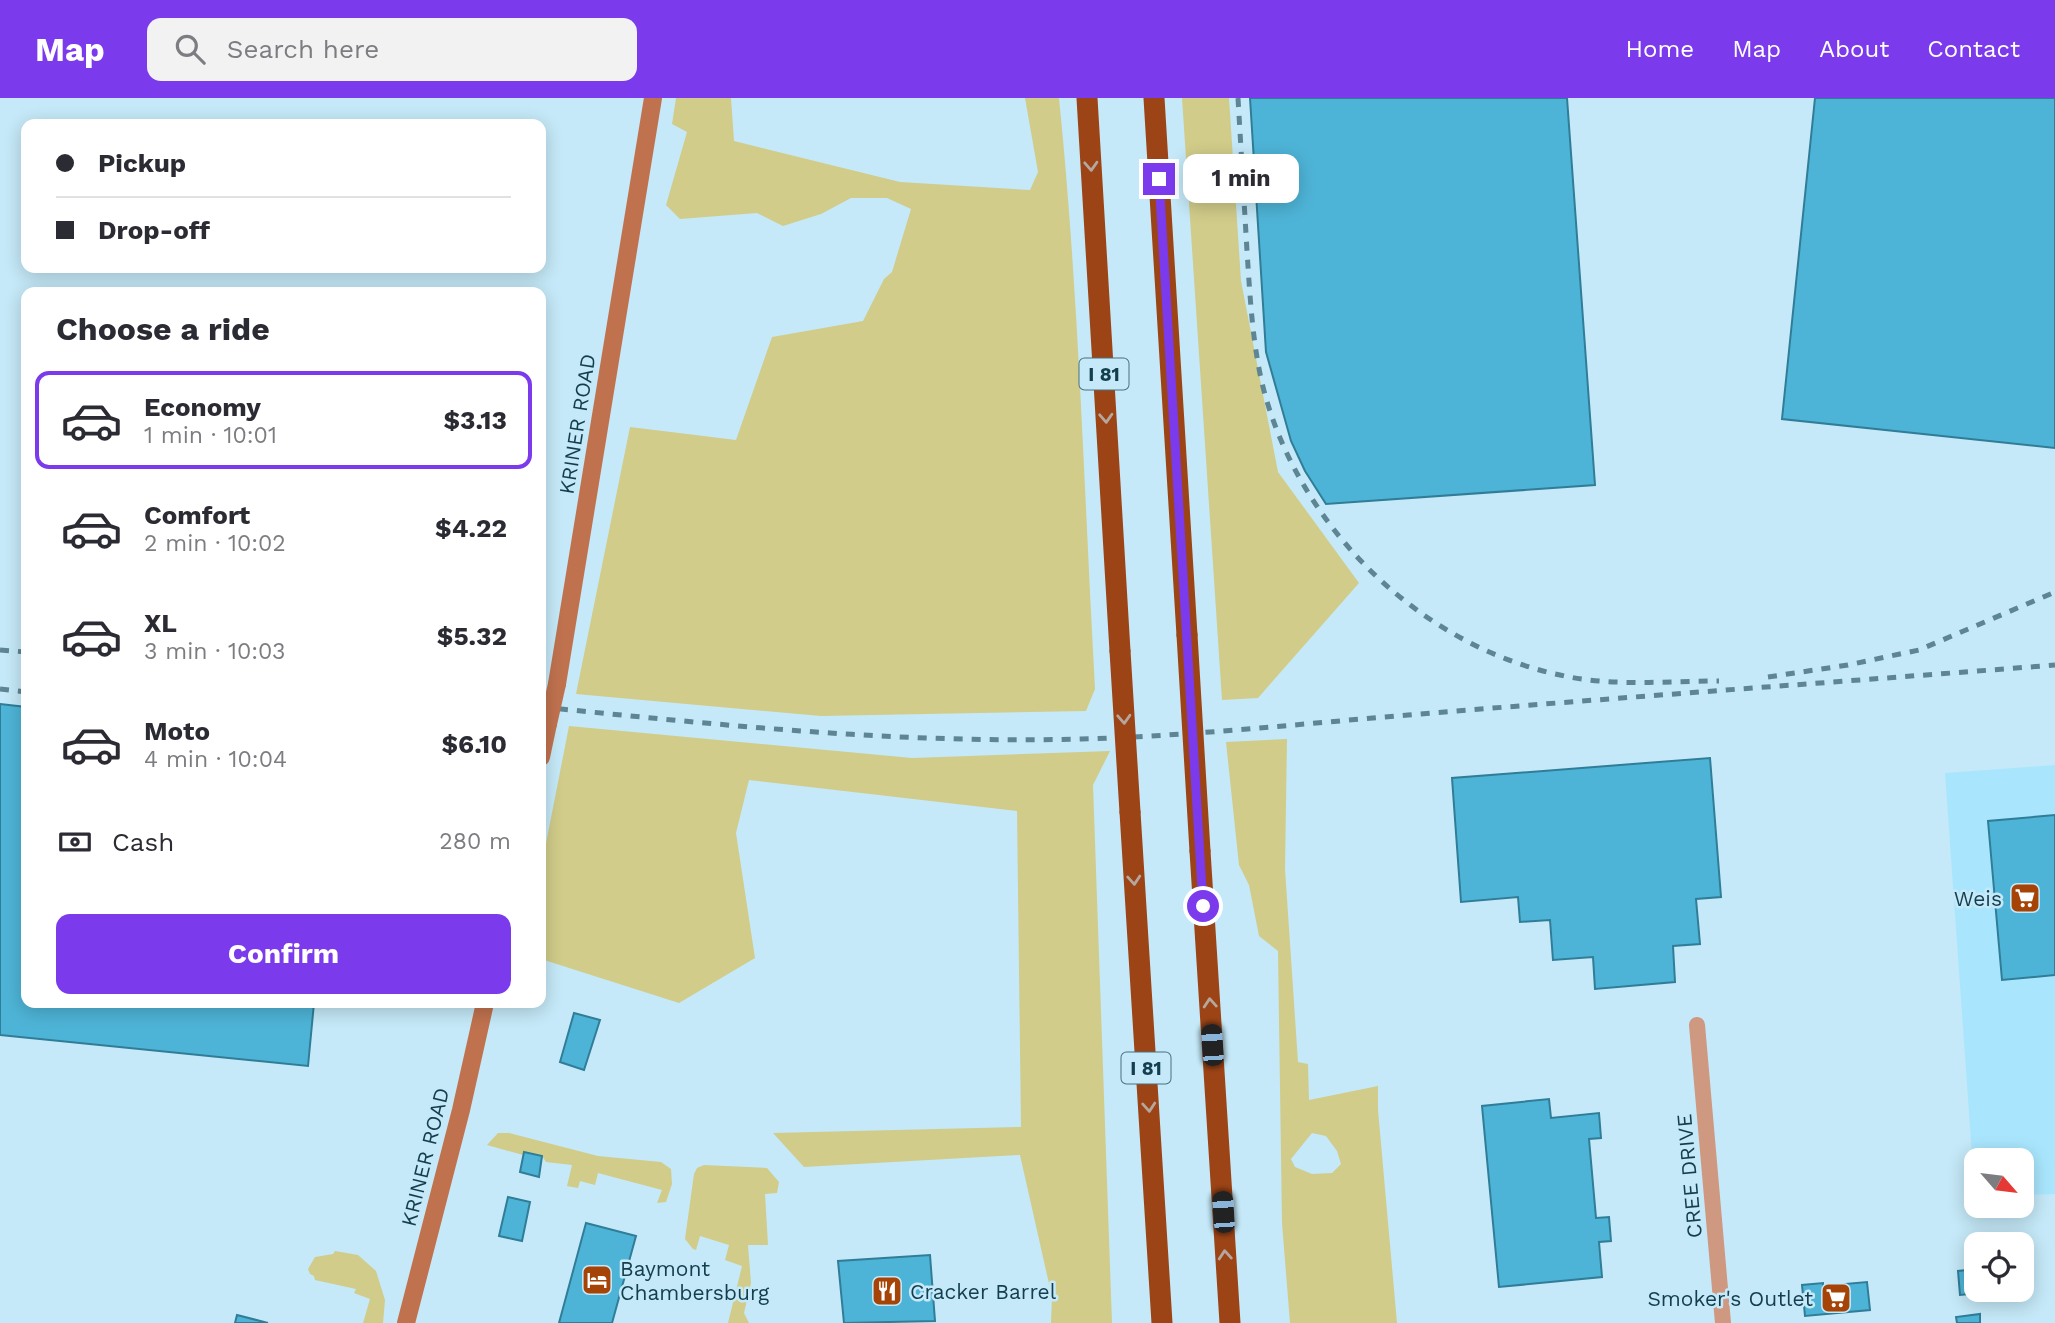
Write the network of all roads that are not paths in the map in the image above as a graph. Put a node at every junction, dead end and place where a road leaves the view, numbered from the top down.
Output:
1 (653, 98) edge
2 (1087, 98) edge
3 (1154, 98) edge
4 (546, 733) edge
5 (484, 1008) edge
6 (1697, 1025) dead end
7 (406, 1323) edge
8 (1162, 1323) edge
9 (1230, 1323) edge
10 (1723, 1323) edge

1 - 4 street, KRINER ROAD, bridge
2 -> 8 highway, I 81, bridge
9 -> 3 highway, bridge
5 - 7 street, KRINER ROAD
6 - 10 street, CREE DRIVE

